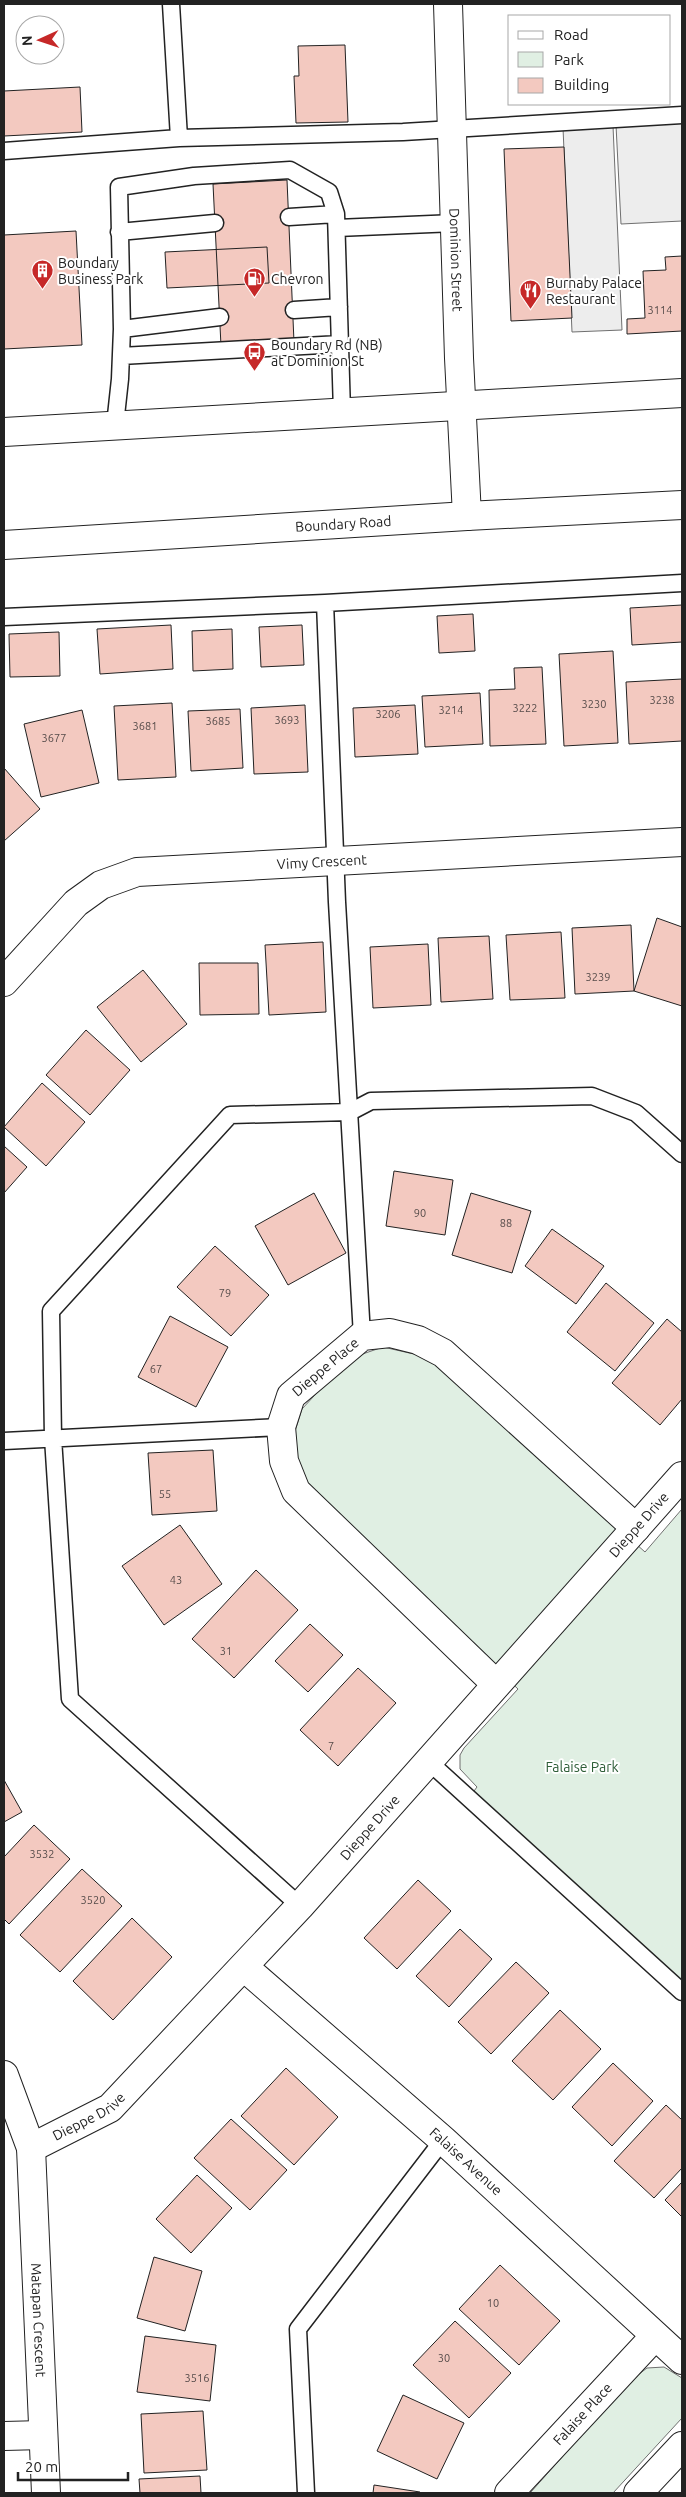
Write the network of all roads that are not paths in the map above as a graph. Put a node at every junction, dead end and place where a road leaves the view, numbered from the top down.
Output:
1 (171, 4) edge
2 (448, 4) edge
3 (682, 115) edge
4 (451, 129) junction
5 (179, 138) junction
6 (4, 151) edge
7 (289, 217) dead end
8 (336, 221) junction
9 (215, 223) dead end
10 (455, 223) junction
11 (119, 232) junction
12 (339, 307) junction
13 (294, 310) dead end
14 (220, 317) dead end
15 (122, 328) junction
16 (340, 344) junction
17 (121, 356) junction
18 (682, 393) edge
19 (461, 405) junction
20 (342, 412) junction
21 (115, 426) junction
22 (4, 432) edge
23 (682, 505) edge
24 (467, 516) junction
25 (4, 545) edge
26 (682, 582) edge
27 (325, 603) junction
28 (4, 616) edge
29 (682, 842) edge
30 (336, 860) junction
31 (4, 982) edge
32 (350, 1112) junction
33 (682, 1154) edge
34 (362, 1336) junction
35 (280, 1427) junction
36 (53, 1438) junction
37 (4, 1441) edge
38 (682, 1476) edge
39 (636, 1528) junction
40 (496, 1684) junction
41 (428, 1761) junction
42 (300, 1906) junction
43 (244, 1967) junction
44 (682, 1992) edge
45 (4, 2075) edge
46 (443, 2140) junction
47 (31, 2148) junction
48 (655, 2336) junction
49 (682, 2360) edge
50 (43, 2435) junction
51 (4, 2436) edge
52 (682, 2446) edge
53 (46, 2493) edge
54 (306, 2493) edge
55 (509, 2493) edge
56 (638, 2493) edge

1 - 5 lane
2 - 4 street, Dominion Street
3 - 4 lane
4 - 5 lane
4 - 10 street, Dominion Street
5 - 6 lane
7 - 8 lane
8 - 10 lane
8 - 11 lane
8 - 12 lane
9 - 11 lane
10 - 19 street, Dominion Street
11 - 15 lane
12 - 13 lane
12 - 16 lane
14 - 15 lane
15 - 17 lane
16 - 17 lane
16 - 20 lane
17 - 21 lane
18 - 19 street
19 - 20 street
19 - 24 street, Dominion Street
20 - 21 street
21 - 22 street
23 - 24 street, Boundary Road
24 - 25 street, Boundary Road
26 - 27 lane
27 - 28 lane
27 - 30 lane
29 - 30 street, Vimy Crescent
30 - 31 street, Vimy Crescent
30 - 32 lane
32 - 33 lane
32 - 34 lane
32 - 36 lane
34 - 35 street, Dieppe Place
34 - 39 street, Dieppe Place
35 - 36 lane
35 - 40 street, Dieppe Place
36 - 37 lane
36 - 42 lane
38 - 39 street, Dieppe Drive
39 - 40 street, Dieppe Drive
40 - 41 street, Dieppe Drive
41 - 42 street, Dieppe Drive
41 - 44 lane
42 - 43 street, Dieppe Drive
43 - 46 street, Falaise Avenue
43 - 47 street, Dieppe Drive
45 - 47 street
46 - 48 street, Falaise Avenue
46 - 54 lane
47 - 50 street, Matapan Crescent
48 - 49 street, Falaise Avenue
48 - 55 street, Falaise Place
50 - 51 street
50 - 53 street, Matapan Crescent
52 - 56 street

